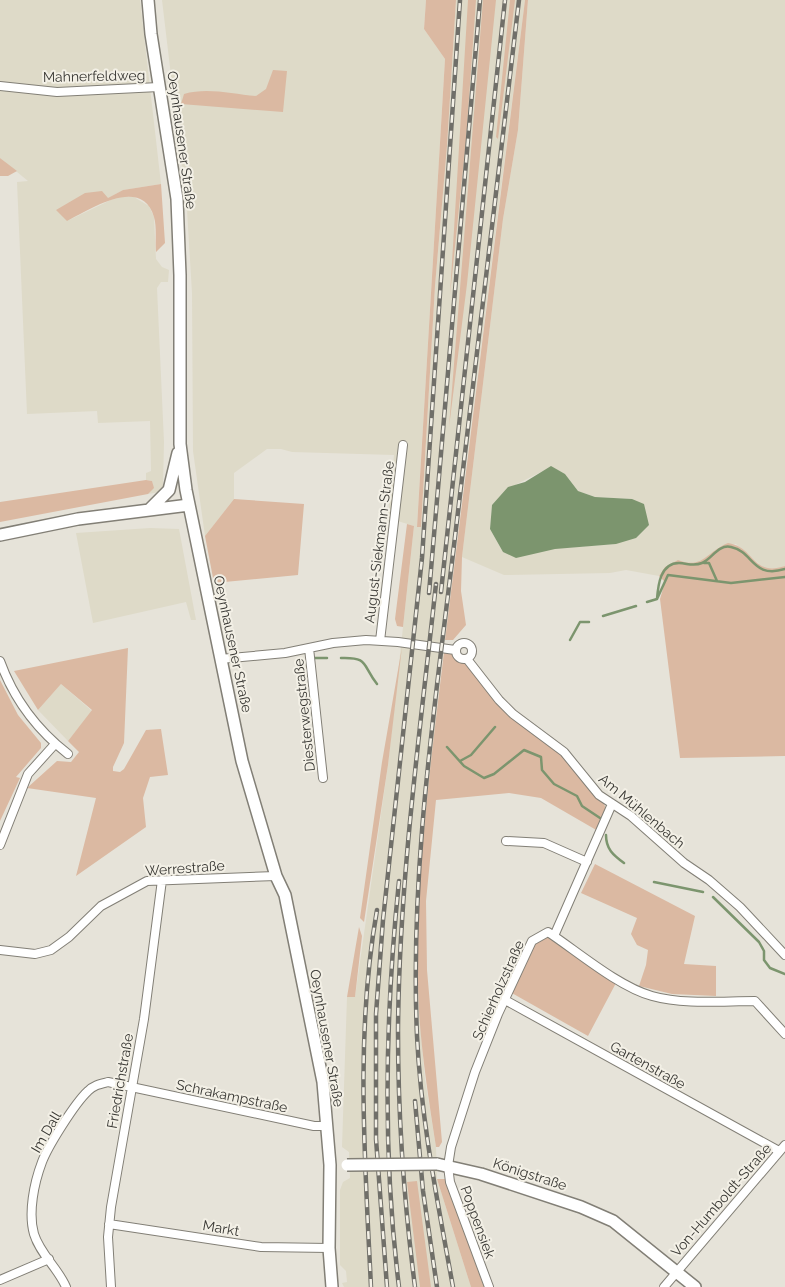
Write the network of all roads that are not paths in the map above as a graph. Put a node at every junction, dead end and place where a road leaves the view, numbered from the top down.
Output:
1 (148, 0) edge
2 (0, 86) edge
3 (159, 87) junction
4 (180, 444) junction
5 (403, 445) dead end
6 (189, 504) junction
7 (150, 509) junction
8 (0, 535) edge
9 (380, 641) junction
10 (310, 648) junction
11 (456, 650) junction
12 (220, 659) junction
13 (467, 659) junction
14 (0, 661) edge
15 (55, 744) junction
16 (68, 754) dead end
17 (323, 778) dead end
18 (612, 804) junction
19 (506, 841) dead end
20 (0, 845) edge
21 (587, 862) junction
22 (276, 876) junction
23 (162, 880) junction
24 (554, 936) junction
25 (0, 950) edge
26 (785, 955) edge
27 (505, 1000) junction
28 (785, 1034) edge
29 (131, 1088) junction
30 (327, 1126) junction
31 (782, 1148) edge
32 (330, 1165) junction
33 (442, 1165) junction
34 (109, 1224) junction
35 (329, 1248) junction
36 (50, 1259) junction
37 (676, 1271) junction
38 (0, 1280) edge
39 (66, 1287) edge
40 (111, 1287) edge
41 (332, 1287) edge
42 (489, 1287) edge
43 (664, 1287) edge
44 (695, 1287) edge

1 - 3 main road, Oeynhausener Straße
2 - 3 street, Mahnerfeldweg
3 - 4 main road, Oeynhausener Straße
4 - 6 main road, Oeynhausener Straße
4 - 7 main road
5 - 9 street, August-Siekmann-Straße
6 - 7 main road
6 - 12 main road, Oeynhausener Straße
7 - 8 main road
9 - 10 street
9 - 11 street
10 - 12 street
10 - 17 street, Diesterwegstraße
11 - 13 street
11 - 13 street
12 - 22 main road, Oeynhausener Straße
13 - 18 street, Am Mühlenbach
14 - 15 street
15 - 16 street
15 - 20 street
18 - 21 street
18 - 26 street, Am Mühlenbach
19 - 21 street
21 - 24 street
22 - 23 street, Werrestraße
22 - 30 main road, Oeynhausener Straße
23 - 25 street, Werrestraße
23 - 29 street, Friedrichstraße
24 - 27 street, Schierholzstraße
24 - 28 street
27 - 31 street, Gartenstraße
27 - 33 street, Schierholzstraße
29 - 30 street, Schrakampstraße
29 - 34 street, Friedrichstraße
29 - 36 street, Im Dall
30 - 32 main road, Oeynhausener Straße
31 - 37 street, Von-Humboldt-Straße
32 - 33 main road, Königstraße, bridge
32 - 35 main road, Oeynhausener Straße
33 - 37 main road, Königstraße
33 - 42 street, Poppensiek
34 - 35 street, Markt
34 - 40 street, Friedrichstraße
35 - 41 main road, Oeynhausener Straße
36 - 38 street
36 - 39 street, Im Dall
37 - 43 street, Von-Humboldt-Straße
37 - 44 main road, Königstraße

